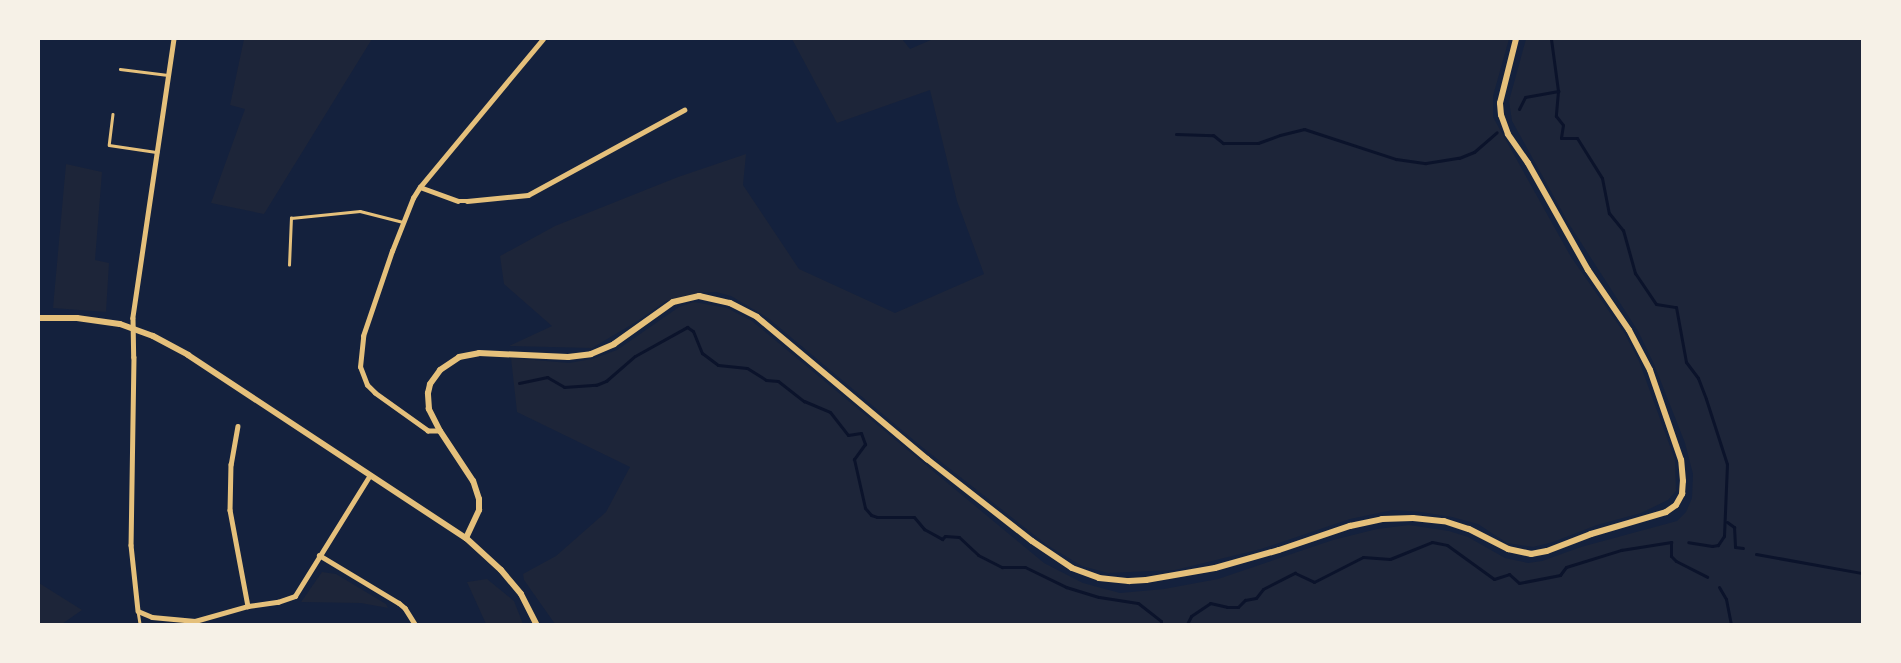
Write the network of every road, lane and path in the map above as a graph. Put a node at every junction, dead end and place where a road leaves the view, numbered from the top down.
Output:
1 (174, 39) edge
2 (543, 39) edge
3 (1516, 39) edge
4 (120, 69) dead end
5 (168, 75) junction
6 (684, 110) dead end
7 (113, 114) dead end
8 (157, 152) junction
9 (420, 187) junction
10 (404, 223) junction
11 (289, 265) dead end
12 (39, 318) edge
13 (134, 328) junction
14 (238, 426) dead end
15 (440, 431) junction
16 (370, 476) junction
17 (466, 538) junction
18 (319, 555) junction
19 (248, 606) junction
20 (138, 611) junction
21 (195, 623) edge
22 (140, 624) edge
23 (415, 624) edge
24 (536, 624) edge

1 - 5 street
2 - 9 street
3 - 15 main road
4 - 5 lane
5 - 8 street
6 - 9 street
7 - 8 lane
8 - 13 street
9 - 10 street
10 - 11 lane
10 - 15 street
12 - 13 main road
13 - 16 main road
13 - 20 street
14 - 19 street
15 - 17 main road
16 - 17 main road
16 - 18 street
17 - 24 main road
18 - 19 street
18 - 23 street
19 - 21 street
20 - 21 street
20 - 22 lane

